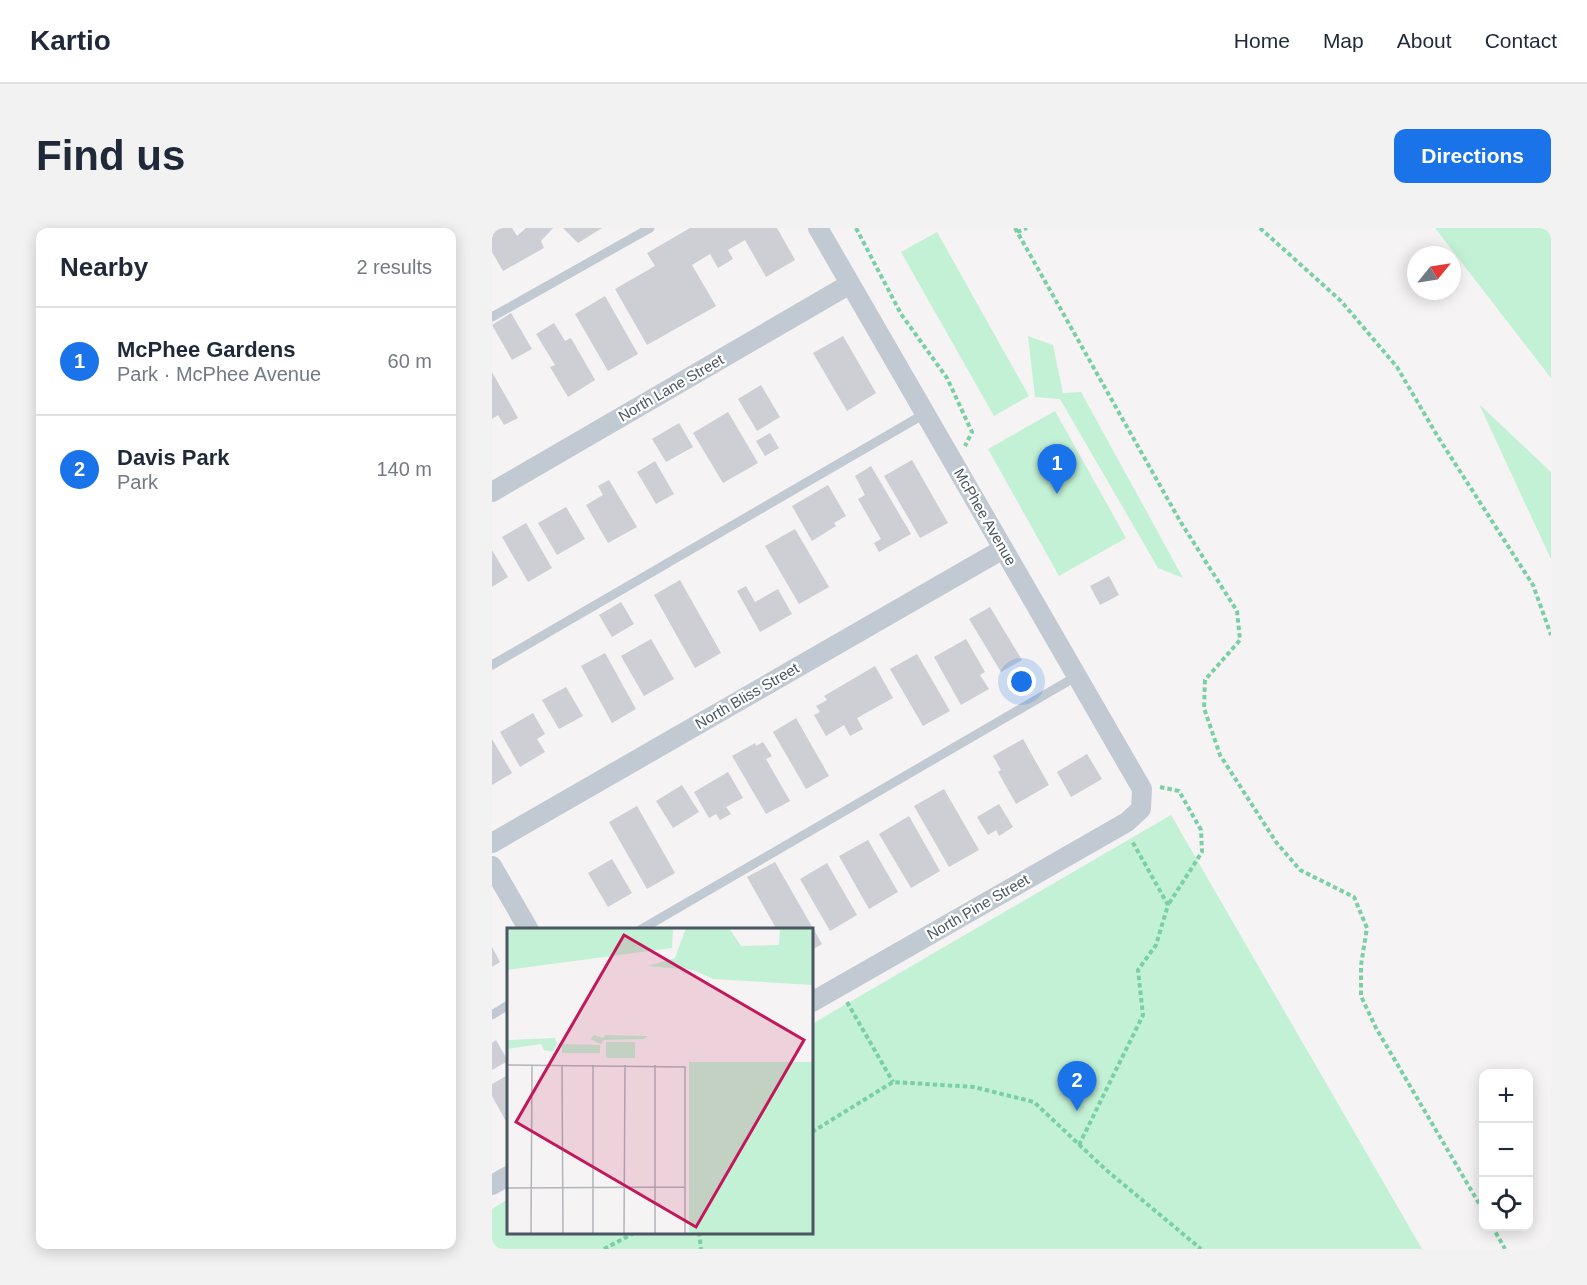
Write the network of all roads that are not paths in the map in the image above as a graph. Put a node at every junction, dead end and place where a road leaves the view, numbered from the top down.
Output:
1 (650, 228) edge
2 (818, 228) edge
3 (850, 284) junction
4 (492, 317) edge
5 (927, 413) junction
6 (492, 492) edge
7 (1003, 549) junction
8 (492, 665) edge
9 (1077, 676) junction
10 (1141, 809) joint
11 (492, 843) edge
12 (492, 866) edge
13 (528, 928) edge
14 (643, 928) edge
15 (813, 1001) edge
16 (507, 1006) edge
17 (492, 1015) edge
18 (507, 1177) edge
19 (492, 1185) edge

1 - 4 lane
2 - 3 street, McPhee Avenue
3 - 5 street, McPhee Avenue
3 - 6 street, North Lane Street
5 - 7 street, McPhee Avenue
5 - 8 lane
7 - 9 street, McPhee Avenue
7 - 11 street, North Bliss Street
9 - 10 street, McPhee Avenue
9 - 14 lane
10 - 15 street, North Pine Street
12 - 13 street
16 - 17 lane
18 - 19 street

